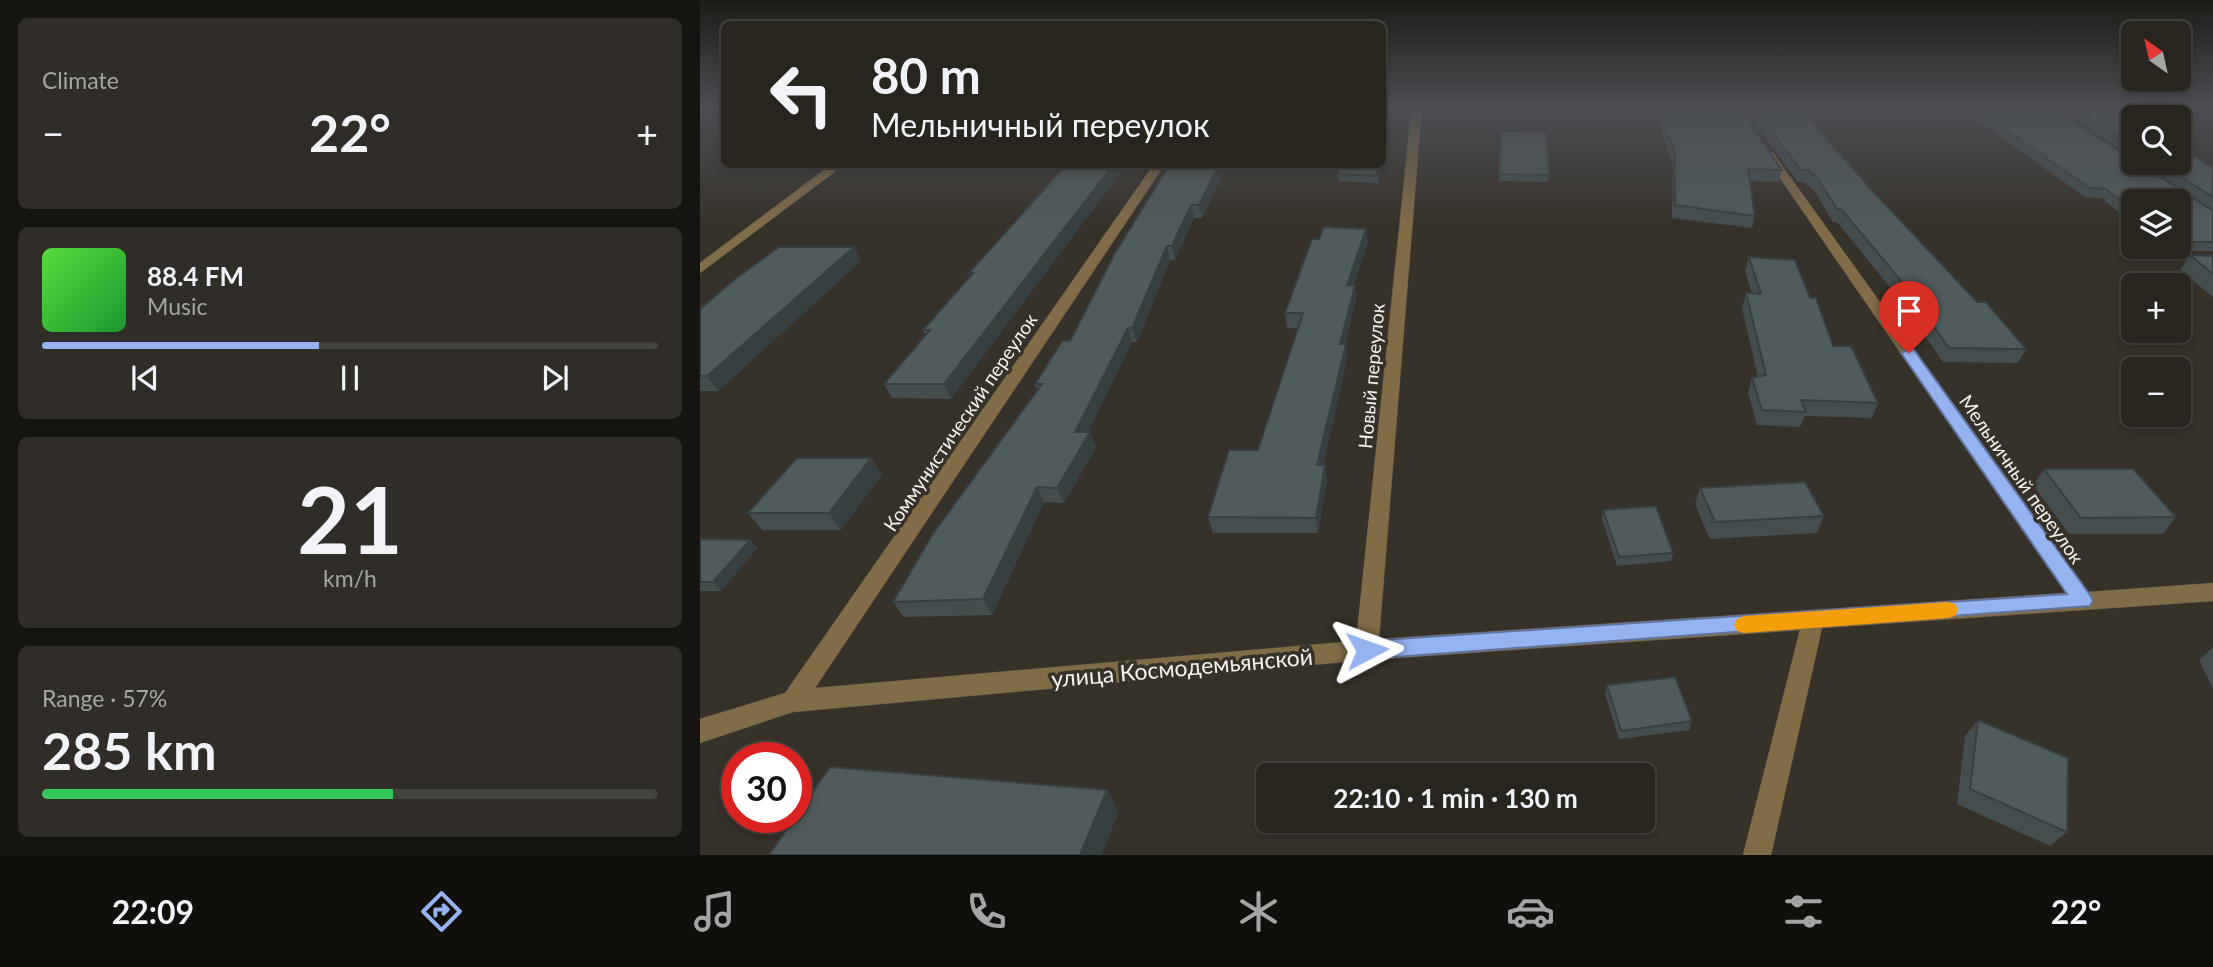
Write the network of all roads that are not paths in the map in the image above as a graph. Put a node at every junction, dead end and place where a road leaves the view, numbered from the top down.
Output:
1 (1413, 146) edge
2 (1762, 146) edge
3 (835, 168) edge
4 (1157, 168) edge
5 (700, 269) edge
6 (2213, 592) edge
7 (2083, 601) junction
8 (1813, 620) junction
9 (1367, 650) junction
10 (793, 701) junction
11 (700, 731) edge
12 (1758, 855) edge

1 - 9 street, Новый переулок
2 - 7 street, Мельничный переулок
3 - 5 street
4 - 10 street, Коммунистический переулок
6 - 7 street, улица Космодемьянской
7 - 8 street, улица Космодемьянской
8 - 9 street, улица Космодемьянской
8 - 12 street
9 - 10 street, улица Космодемьянской
10 - 11 street, улица Космодемьянской

